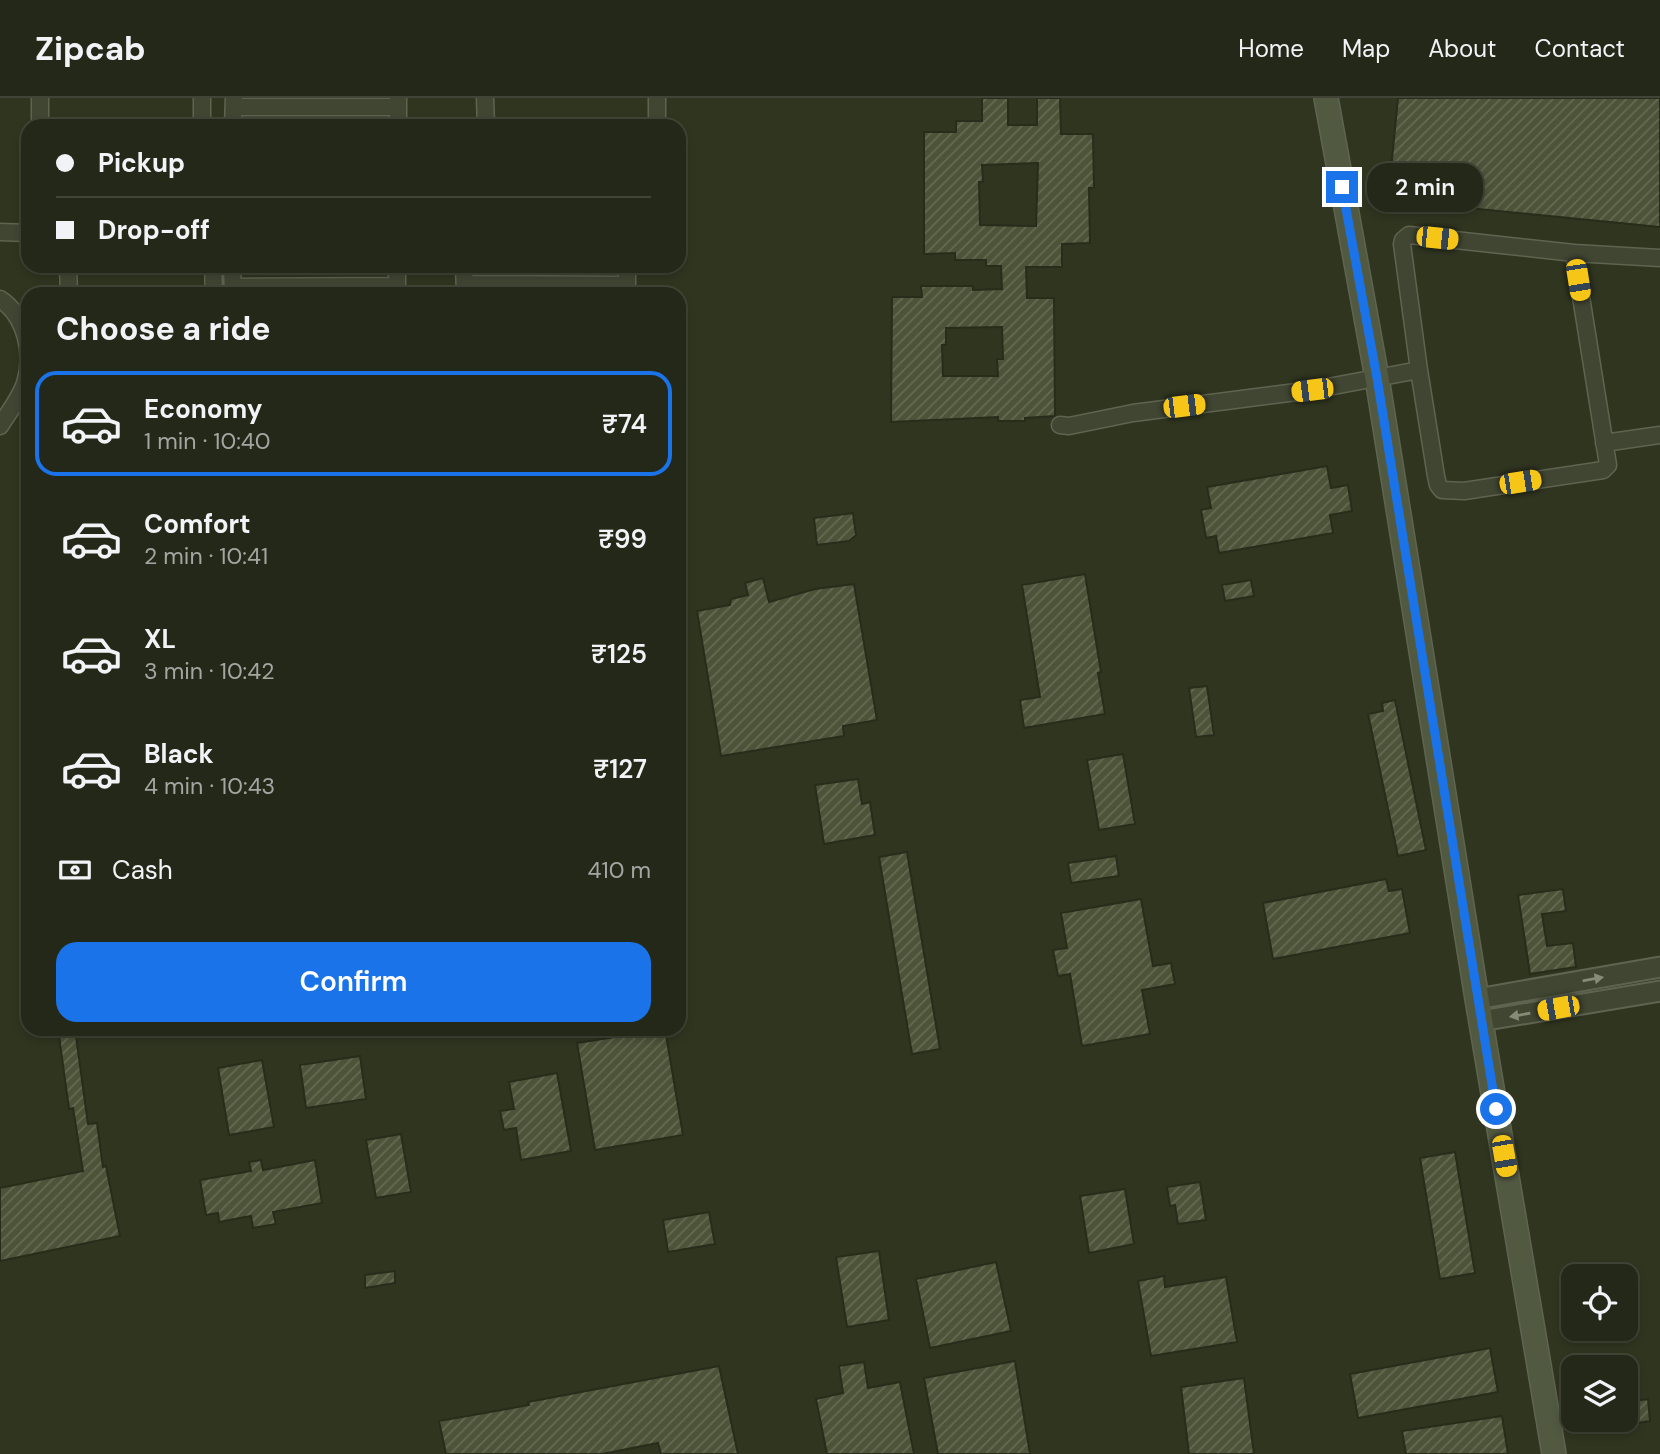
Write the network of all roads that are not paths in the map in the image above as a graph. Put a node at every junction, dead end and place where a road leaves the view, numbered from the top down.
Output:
1 (40, 98) edge
2 (202, 98) edge
3 (485, 98) edge
4 (657, 98) edge
5 (1326, 98) edge
6 (234, 102) edge
7 (398, 102) edge
8 (40, 119) edge
9 (202, 119) edge
10 (485, 119) edge
11 (657, 119) edge
12 (0, 232) edge
13 (21, 233) edge
14 (1574, 253) junction
15 (1660, 258) edge
16 (0, 299) edge
17 (21, 325) edge
18 (1419, 370) junction
19 (1377, 378) junction
20 (21, 390) edge
21 (1059, 425) dead end
22 (0, 426) edge
23 (1660, 435) edge
24 (1604, 443) junction
25 (1660, 967) edge
26 (1660, 991) edge
27 (1479, 1010) junction
28 (1554, 1454) edge

1 - 8 street
2 - 9 street
3 - 10 street
4 - 11 street
5 - 19 main road
6 - 7 street
12 - 13 street
14 - 15 street
14 - 18 street
14 - 24 street
16 - 17 street
18 - 19 street
18 - 24 street
19 - 21 street
19 - 27 main road
20 - 22 street
23 - 24 street
27 -> 25 street
26 -> 27 street
27 - 28 main road

